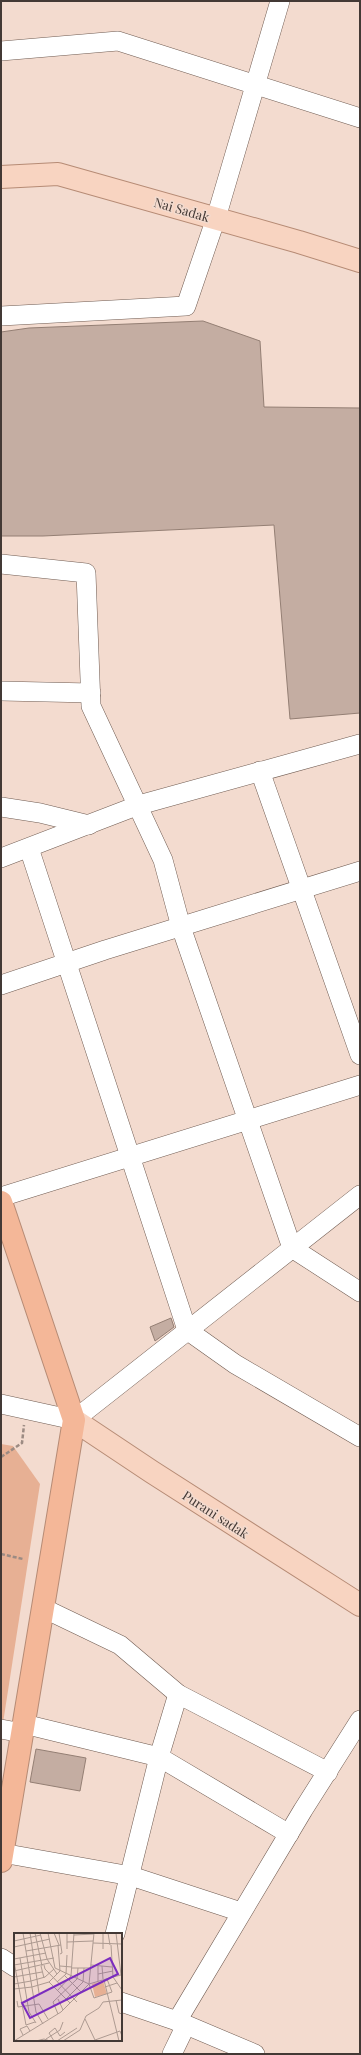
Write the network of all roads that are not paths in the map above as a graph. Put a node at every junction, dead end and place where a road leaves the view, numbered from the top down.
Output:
1 (280, 1) edge
2 (1, 51) edge
3 (256, 86) junction
4 (360, 118) edge
5 (1, 176) edge
6 (216, 218) junction
7 (360, 261) edge
8 (1, 316) edge
9 (1, 564) edge
10 (1, 691) edge
11 (91, 693) junction
12 (360, 744) edge
13 (260, 771) junction
14 (139, 806) junction
15 (1, 807) edge
16 (89, 825) junction
17 (29, 848) junction
18 (1, 858) edge
19 (360, 871) edge
20 (303, 890) junction
21 (181, 928) junction
22 (68, 963) junction
23 (1, 985) edge
24 (360, 1055) edge
25 (360, 1085) edge
26 (248, 1120) junction
27 (130, 1157) junction
28 (360, 1195) edge
29 (1, 1197) edge
30 (1, 1202) edge
31 (292, 1248) junction
32 (360, 1292) edge
33 (187, 1330) junction
34 (1, 1404) edge
35 (74, 1420) junction
36 (360, 1437) edge
37 (360, 1605) edge
38 (43, 1608) junction
39 (178, 1694) junction
40 (360, 1720) edge
41 (1, 1729) edge
42 (23, 1729) junction
43 (159, 1757) junction
44 (328, 1772) junction
45 (5, 1811) edge
46 (289, 1834) junction
47 (2, 1857) edge
48 (131, 1876) junction
49 (242, 1912) junction
50 (115, 1933) edge
51 (1, 1958) edge
52 (14, 1966) edge
53 (122, 2002) edge
54 (181, 2023) junction
55 (172, 2054) edge
56 (256, 2054) edge

1 - 3 street
2 - 3 street
3 - 4 street
3 - 6 street
5 - 6 main road, Nai Sadak
6 - 7 main road, Nai Sadak
6 - 8 street
9 - 11 street
10 - 11 street
11 - 14 street
12 - 13 street
13 - 14 street
13 - 20 street
14 - 16 street
14 - 21 street
15 - 16 street
16 - 17 street
17 - 18 street
17 - 22 street
19 - 20 street
20 - 21 street
20 - 24 street
21 - 22 street
21 - 26 street
22 - 23 street
22 - 27 street
25 - 26 street
26 - 27 street
26 - 31 street
27 - 29 street
27 - 33 street
28 - 31 street
30 - 35 highway
31 - 32 street
31 - 33 street
33 - 35 street
33 - 36 street
34 - 35 street
35 - 37 main road, Purani sadak
35 - 38 highway
38 - 39 street
38 - 42 highway
39 - 43 street
39 - 44 street
40 - 44 street
41 - 42 street
42 - 43 street
42 - 45 highway
43 - 46 street
43 - 48 street
44 - 46 street
45 - 47 highway
46 - 49 street
47 - 48 street
48 - 49 street
48 - 50 street
49 - 54 street
51 - 52 street
53 - 54 street
54 - 55 street
54 - 56 street

